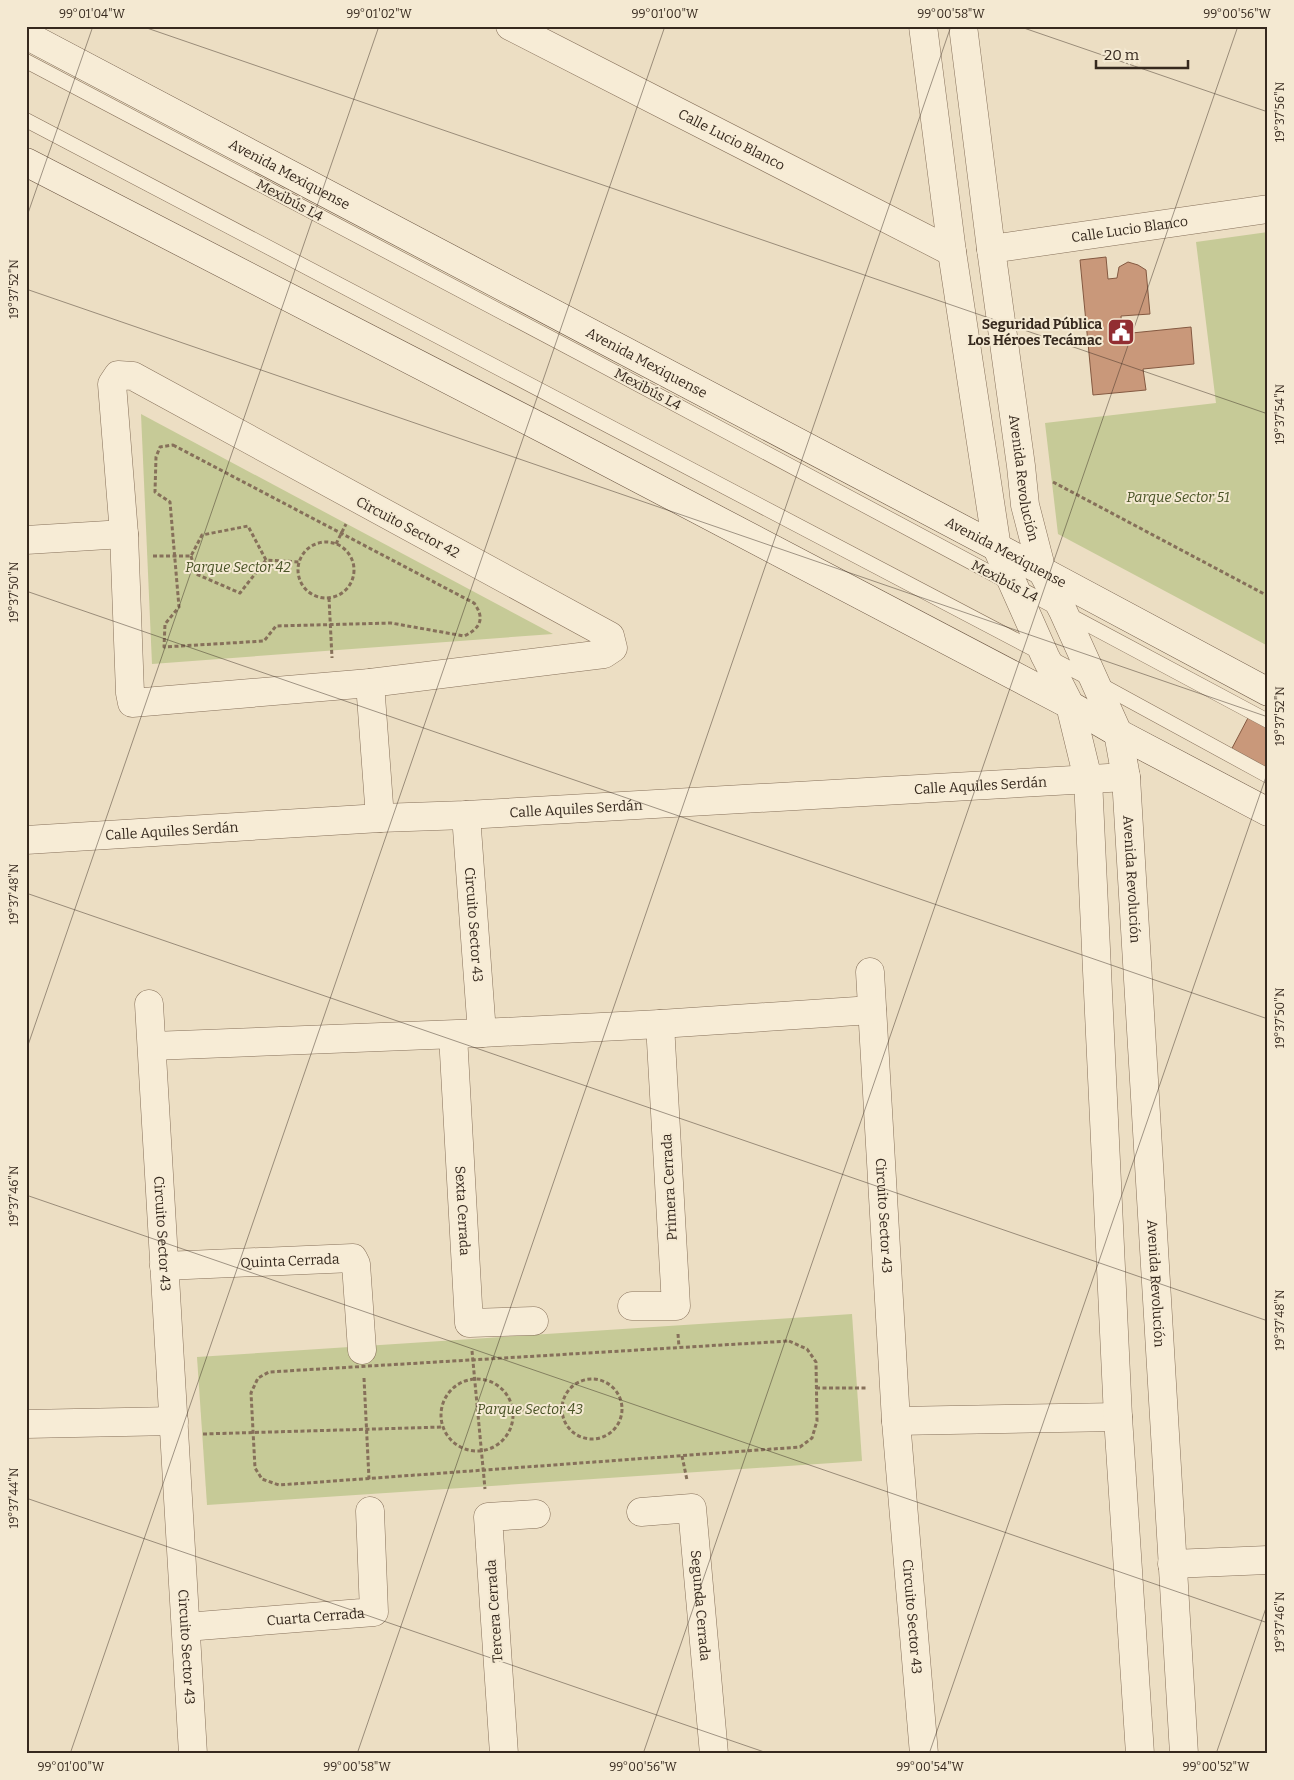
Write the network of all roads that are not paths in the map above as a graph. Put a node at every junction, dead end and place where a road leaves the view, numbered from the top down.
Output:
1 (510, 26) edge
2 (923, 26) edge
3 (963, 26) edge
4 (26, 35) edge
5 (26, 61) edge
6 (26, 120) edge
7 (26, 162) edge
8 (1268, 209) edge
9 (991, 249) junction
10 (952, 252) junction
11 (26, 540) edge
12 (125, 545) junction
13 (997, 548) junction
14 (1042, 571) junction
15 (1015, 586) junction
16 (1063, 611) junction
17 (1045, 656) junction
18 (1094, 681) junction
19 (370, 683) junction
20 (1268, 692) edge
21 (1070, 706) junction
22 (1268, 721) edge
23 (1118, 733) junction
24 (1268, 776) edge
25 (1126, 777) junction
26 (1088, 779) junction
27 (1268, 812) edge
28 (466, 815) junction
29 (380, 818) junction
30 (26, 840) edge
31 (870, 972) dead end
32 (149, 1004) dead end
33 (872, 1010) junction
34 (660, 1024) junction
35 (482, 1033) junction
36 (453, 1035) junction
37 (152, 1046) junction
38 (164, 1266) junction
39 (632, 1306) dead end
40 (534, 1321) dead end
41 (363, 1358) road end
42 (1118, 1417) junction
43 (896, 1421) junction
44 (26, 1424) edge
45 (175, 1428) junction
46 (370, 1510) road end
47 (640, 1512) dead end
48 (536, 1514) dead end
49 (1268, 1560) edge
50 (1172, 1564) junction
51 (186, 1626) junction
52 (194, 1754) edge
53 (504, 1754) edge
54 (714, 1754) edge
55 (924, 1754) edge
56 (1140, 1754) edge
57 (1184, 1754) edge

1 - 10 street, Calle Lucio Blanco
2 - 10 street
3 - 9 street, Avenida Revolución
4 - 13 street, Avenida Mexiquense
5 - 15 lane, Mexibús L4
6 - 17 lane
7 - 21 street
8 - 9 street, Calle Lucio Blanco
9 - 14 street, Avenida Revolución
10 - 13 street
11 - 12 street
12 - 19 street, Circuito Sector 42
12 - 19 street, Circuito Sector 42
13 - 14 street, Avenida Mexiquense
13 - 15 street
14 - 16 street, Avenida Revolución
14 - 20 street, Avenida Mexiquense
15 - 16 lane, Mexibús L4
15 - 17 street
16 - 18 street, Avenida Revolución
16 - 22 lane, Mexibús L4
17 - 18 lane
17 - 21 street
18 - 23 street, Avenida Revolución
18 - 24 lane
19 - 29 street
21 - 23 street
21 - 26 street
23 - 25 street, Avenida Revolución
23 - 27 street
25 - 26 street, Calle Aquiles Serdán
25 - 50 street, Avenida Revolución
26 - 28 street, Calle Aquiles Serdán
26 - 42 street
28 - 29 street, Calle Aquiles Serdán
28 - 35 street, Circuito Sector 43
29 - 30 street, Calle Aquiles Serdán
31 - 33 street, Circuito Sector 43
32 - 37 street, Circuito Sector 43
33 - 34 street
33 - 43 street, Circuito Sector 43
34 - 35 street
34 - 39 street, Primera Cerrada
35 - 36 street
36 - 37 street
36 - 40 street, Sexta Cerrada
37 - 38 street, Circuito Sector 43
38 - 41 street, Quinta Cerrada
38 - 45 street, Circuito Sector 43
42 - 43 street
42 - 56 street
43 - 55 street, Circuito Sector 43
44 - 45 street
45 - 51 street, Circuito Sector 43
46 - 51 street, Cuarta Cerrada
47 - 54 street, Segunda Cerrada
48 - 53 street, Tercera Cerrada
49 - 50 street
50 - 57 street, Avenida Revolución
51 - 52 street, Circuito Sector 43

